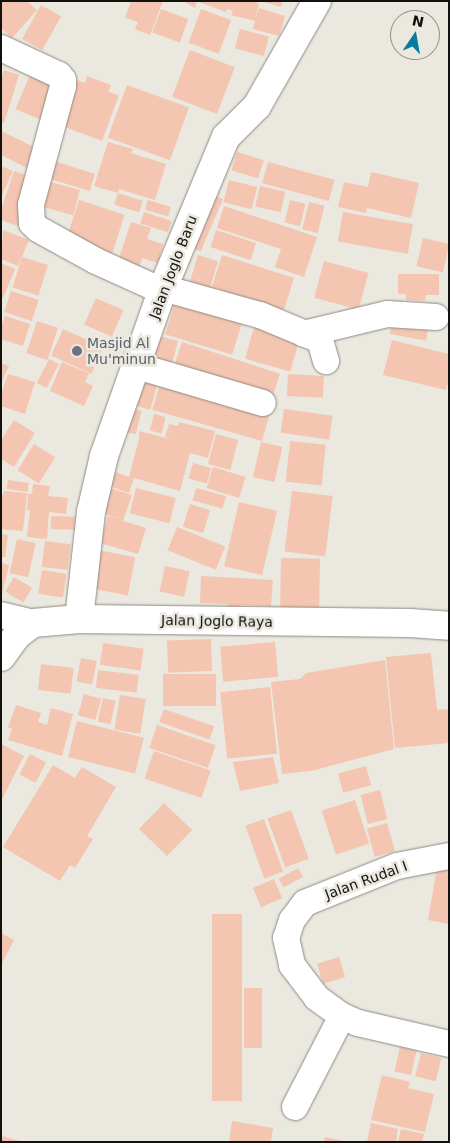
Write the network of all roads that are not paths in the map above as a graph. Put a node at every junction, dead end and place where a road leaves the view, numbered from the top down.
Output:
1 (318, 1) edge
2 (1, 48) edge
3 (162, 290) junction
4 (436, 317) dead end
5 (304, 334) junction
6 (326, 361) dead end
7 (137, 366) junction
8 (263, 403) dead end
9 (1, 615) edge
10 (79, 619) junction
11 (33, 623) junction
12 (449, 626) edge
13 (1, 657) edge
14 (449, 856) edge
15 (342, 1016) junction
16 (449, 1044) edge
17 (295, 1107) dead end

1 - 3 street, Jalan Joglo Baru
2 - 3 street
3 - 5 street
3 - 7 street, Jalan Joglo Baru
4 - 5 street
5 - 6 street
7 - 8 street
7 - 10 street, Jalan Joglo Baru
9 - 11 street
10 - 11 street, Jalan Joglo Raya
10 - 12 street, Jalan Joglo Raya
11 - 13 street
14 - 15 street, Jalan Rudal I
15 - 16 street
15 - 17 street

